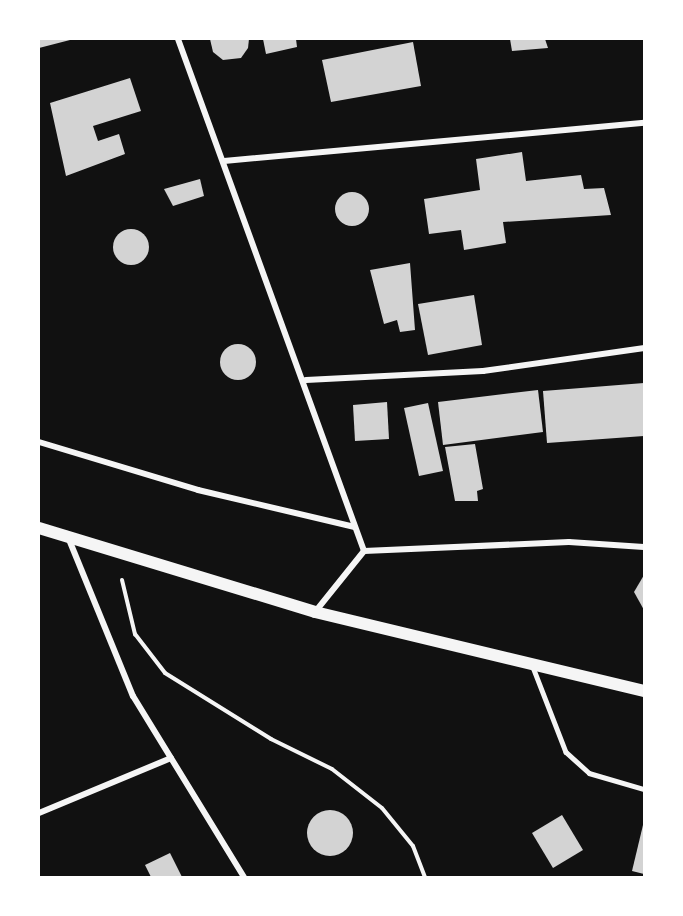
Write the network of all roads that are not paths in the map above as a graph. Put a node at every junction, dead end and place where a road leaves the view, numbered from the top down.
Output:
1 (178, 39) edge
2 (644, 123) edge
3 (224, 161) junction
4 (644, 348) edge
5 (306, 380) junction
6 (39, 442) edge
7 (356, 527) junction
8 (39, 528) edge
9 (68, 537) junction
10 (644, 547) edge
11 (364, 551) junction
12 (315, 612) junction
13 (531, 662) junction
14 (644, 691) edge
15 (171, 758) junction
16 (644, 789) edge
17 (39, 813) edge
18 (244, 877) edge

1 - 3 street
2 - 3 street
3 - 5 street
4 - 5 street
5 - 7 street
6 - 7 street
7 - 11 street
8 - 9 main road
9 - 12 main road
9 - 15 street
10 - 11 street
11 - 12 street
12 - 13 main road
13 - 14 main road
13 - 16 lane
15 - 17 street
15 - 18 street

